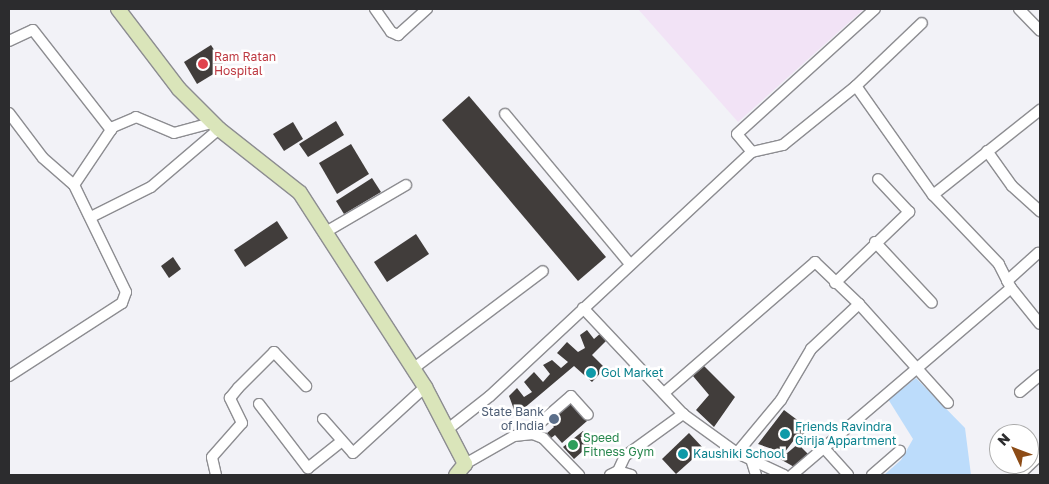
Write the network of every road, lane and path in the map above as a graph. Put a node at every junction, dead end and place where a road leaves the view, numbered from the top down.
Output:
1 (118, 9) edge
2 (375, 9) edge
3 (427, 9) edge
4 (875, 9) edge
5 (1019, 9) edge
6 (922, 23) dead end
7 (1040, 31) edge
8 (9, 41) edge
9 (856, 86) junction
10 (1040, 110) edge
11 (9, 113) edge
12 (505, 114) dead end
13 (215, 126) junction
14 (111, 130) junction
15 (987, 151) junction
16 (752, 152) junction
17 (878, 179) dead end
18 (74, 185) junction
19 (406, 185) dead end
20 (933, 195) junction
21 (1040, 212) edge
22 (91, 217) junction
23 (324, 233) junction
24 (875, 242) junction
25 (1038, 253) dead end
26 (630, 264) junction
27 (542, 270) dead end
28 (835, 283) junction
29 (1009, 284) junction
30 (932, 302) dead end
31 (859, 304) junction
32 (583, 308) junction
33 (1040, 324) edge
34 (918, 367) junction
35 (414, 368) junction
36 (9, 376) edge
37 (1040, 376) edge
38 (306, 386) dead end
39 (425, 387) junction
40 (1020, 392) dead end
41 (664, 393) junction
42 (948, 403) dead end
43 (259, 404) dead end
44 (683, 414) junction
45 (588, 415) dead end
46 (323, 419) dead end
47 (448, 429) junction
48 (527, 434) junction
49 (342, 441) junction
50 (824, 448) junction
51 (900, 452) dead end
52 (737, 453) junction
53 (1040, 455) edge
54 (752, 462) junction
55 (461, 470) edge
56 (614, 473) edge
57 (216, 475) edge
58 (579, 475) edge
59 (631, 475) edge
60 (756, 475) edge
61 (784, 475) edge
62 (792, 475) edge
63 (848, 475) edge
64 (872, 475) edge
65 (1020, 475) edge

1 - 13 street
2 - 3 street
4 - 16 street
5 - 7 street
6 - 9 street
8 - 14 street
9 - 16 street
9 - 20 street
10 - 15 street
11 - 18 street
12 - 26 street
13 - 14 street
13 - 22 street
13 - 23 street
14 - 18 street
15 - 20 street
15 - 21 street
16 - 26 street
17 - 24 street
18 - 22 street
19 - 23 street
20 - 29 street
22 - 36 street
23 - 35 street
24 - 28 street
24 - 30 street
25 - 29 street
26 - 32 street
27 - 35 street
28 - 31 street
28 - 41 street
29 - 33 street
29 - 34 street
31 - 34 street
31 - 52 street
32 - 41 street
32 - 47 street
34 - 42 street
34 - 50 street
35 - 39 street
37 - 40 street
38 - 57 street
39 - 47 street
39 - 49 street
41 - 44 street
43 - 49 street
44 - 52 street
44 - 56 street
45 - 48 street
46 - 49 street
47 - 55 street
48 - 55 street
48 - 58 street
50 - 62 street
50 - 63 street
51 - 64 street
52 - 54 street
53 - 65 street
54 - 60 street
54 - 61 street
56 - 59 street

